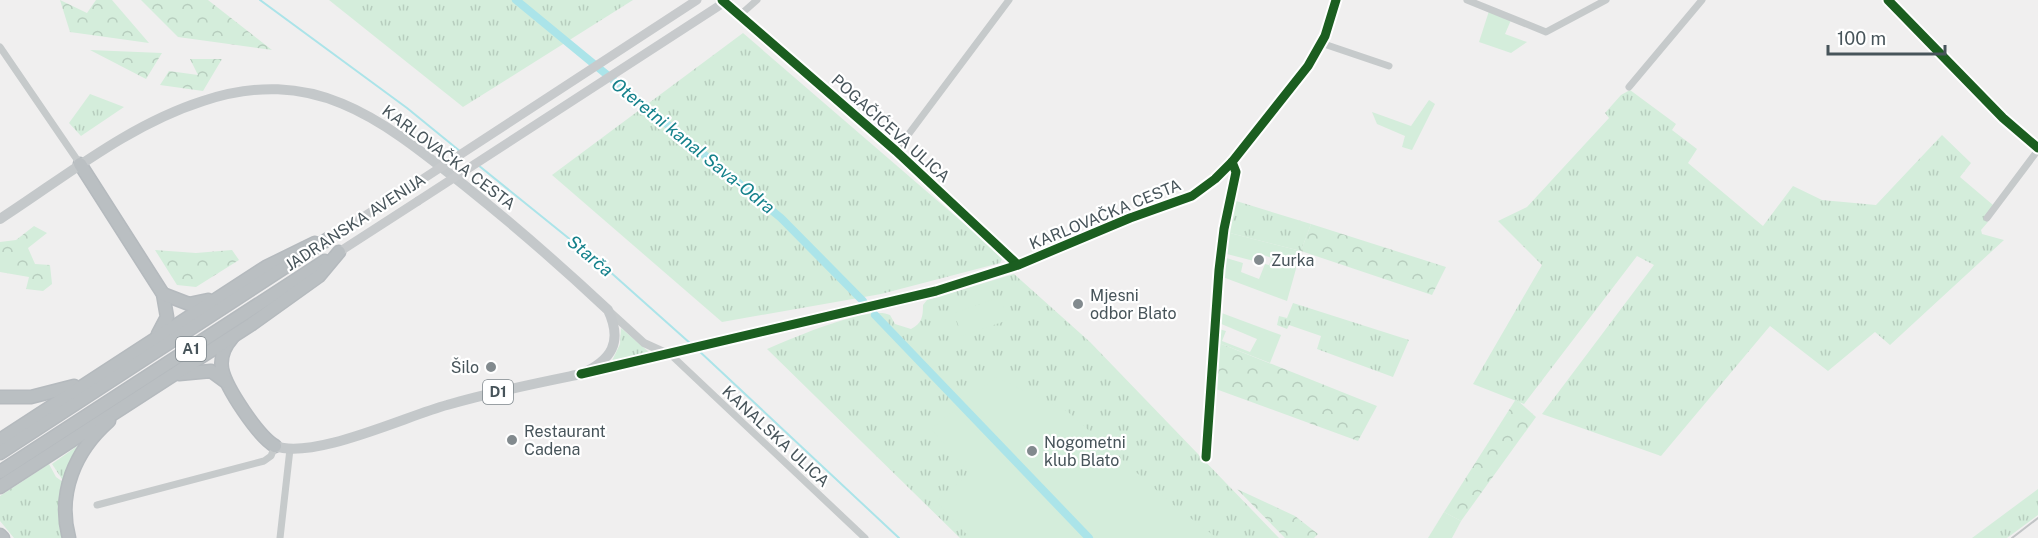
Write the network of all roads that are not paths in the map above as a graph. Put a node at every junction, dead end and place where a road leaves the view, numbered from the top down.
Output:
1 (697, 0) edge
2 (722, 0) edge
3 (728, 0) edge
4 (757, 0) edge
5 (1009, 0) edge
6 (1336, 0) edge
7 (1467, 0) edge
8 (1606, 0) edge
9 (1702, 0) edge
10 (1888, 0) edge
11 (740, 15) junction
12 (1321, 43) junction
13 (0, 47) edge
14 (1389, 66) dead end
15 (1629, 87) dead end
16 (2038, 149) edge
17 (896, 151) junction
18 (1232, 162) junction
19 (80, 164) junction
20 (0, 219) edge
21 (1988, 219) dead end
22 (328, 239) junction
23 (339, 252) junction
24 (1018, 266) junction
25 (163, 294) junction
26 (223, 294) junction
27 (608, 310) junction
28 (234, 335) junction
29 (150, 342) junction
30 (670, 354) junction
31 (582, 374) junction
32 (97, 376) junction
33 (170, 376) junction
34 (227, 383) junction
35 (8, 397) edge
36 (124, 406) junction
37 (27, 428) junction
38 (0, 440) edge
39 (275, 446) junction
40 (290, 449) junction
41 (42, 452) junction
42 (0, 453) edge
43 (1206, 457) dead end
44 (0, 472) edge
45 (0, 487) edge
46 (97, 505) dead end
47 (69, 538) edge
48 (280, 538) edge
49 (865, 538) edge

1 - 22 main road, JADRANSKA AVENIJA, bridge
2 - 11 street, POGAČIĆEVA ULICA
3 - 23 main road, JADRANSKA AVENIJA, bridge
4 - 11 street
5 - 17 street
6 - 12 street, KARLOVAČKA CESTA
7 - 8 street
9 - 15 street
10 - 16 street
11 - 17 street, POGAČIĆEVA ULICA
12 - 14 street
12 - 18 street, KARLOVAČKA CESTA
13 - 19 street
16 - 21 street
17 - 24 street, POGAČIĆEVA ULICA
18 - 24 street, KARLOVAČKA CESTA
18 - 43 street
19 - 20 main road, KARLOVAČKA CESTA
19 - 25 highway
19 - 27 main road, KARLOVAČKA CESTA
22 - 26 highway
22 - 37 highway, JADRANSKA AVENIJA / A1
23 - 28 highway
23 - 41 highway, JADRANSKA AVENIJA / A1
24 - 30 street, KARLOVAČKA CESTA
25 - 26 highway
25 - 29 highway
26 - 29 highway
27 - 30 street, KARLOVAČKA CESTA
27 - 31 main road, KARLOVAČKA CESTA / D1
28 - 33 highway
28 - 34 highway
29 - 32 highway
30 - 31 street, KARLOVAČKA CESTA
30 - 49 street, KANALSKA ULICA
31 - 40 main road, KARLOVAČKA CESTA / D1
32 - 35 highway
32 - 37 highway
33 - 34 highway
33 - 36 highway
34 - 39 highway
36 - 41 highway
36 - 47 highway
37 - 38 highway
37 - 42 highway, JADRANSKA AVENIJA / A1
39 - 40 main road, KARLOVAČKA CESTA / D1
39 - 46 street
40 - 48 street
41 - 44 highway, JADRANSKA AVENIJA / A1
41 - 45 highway

